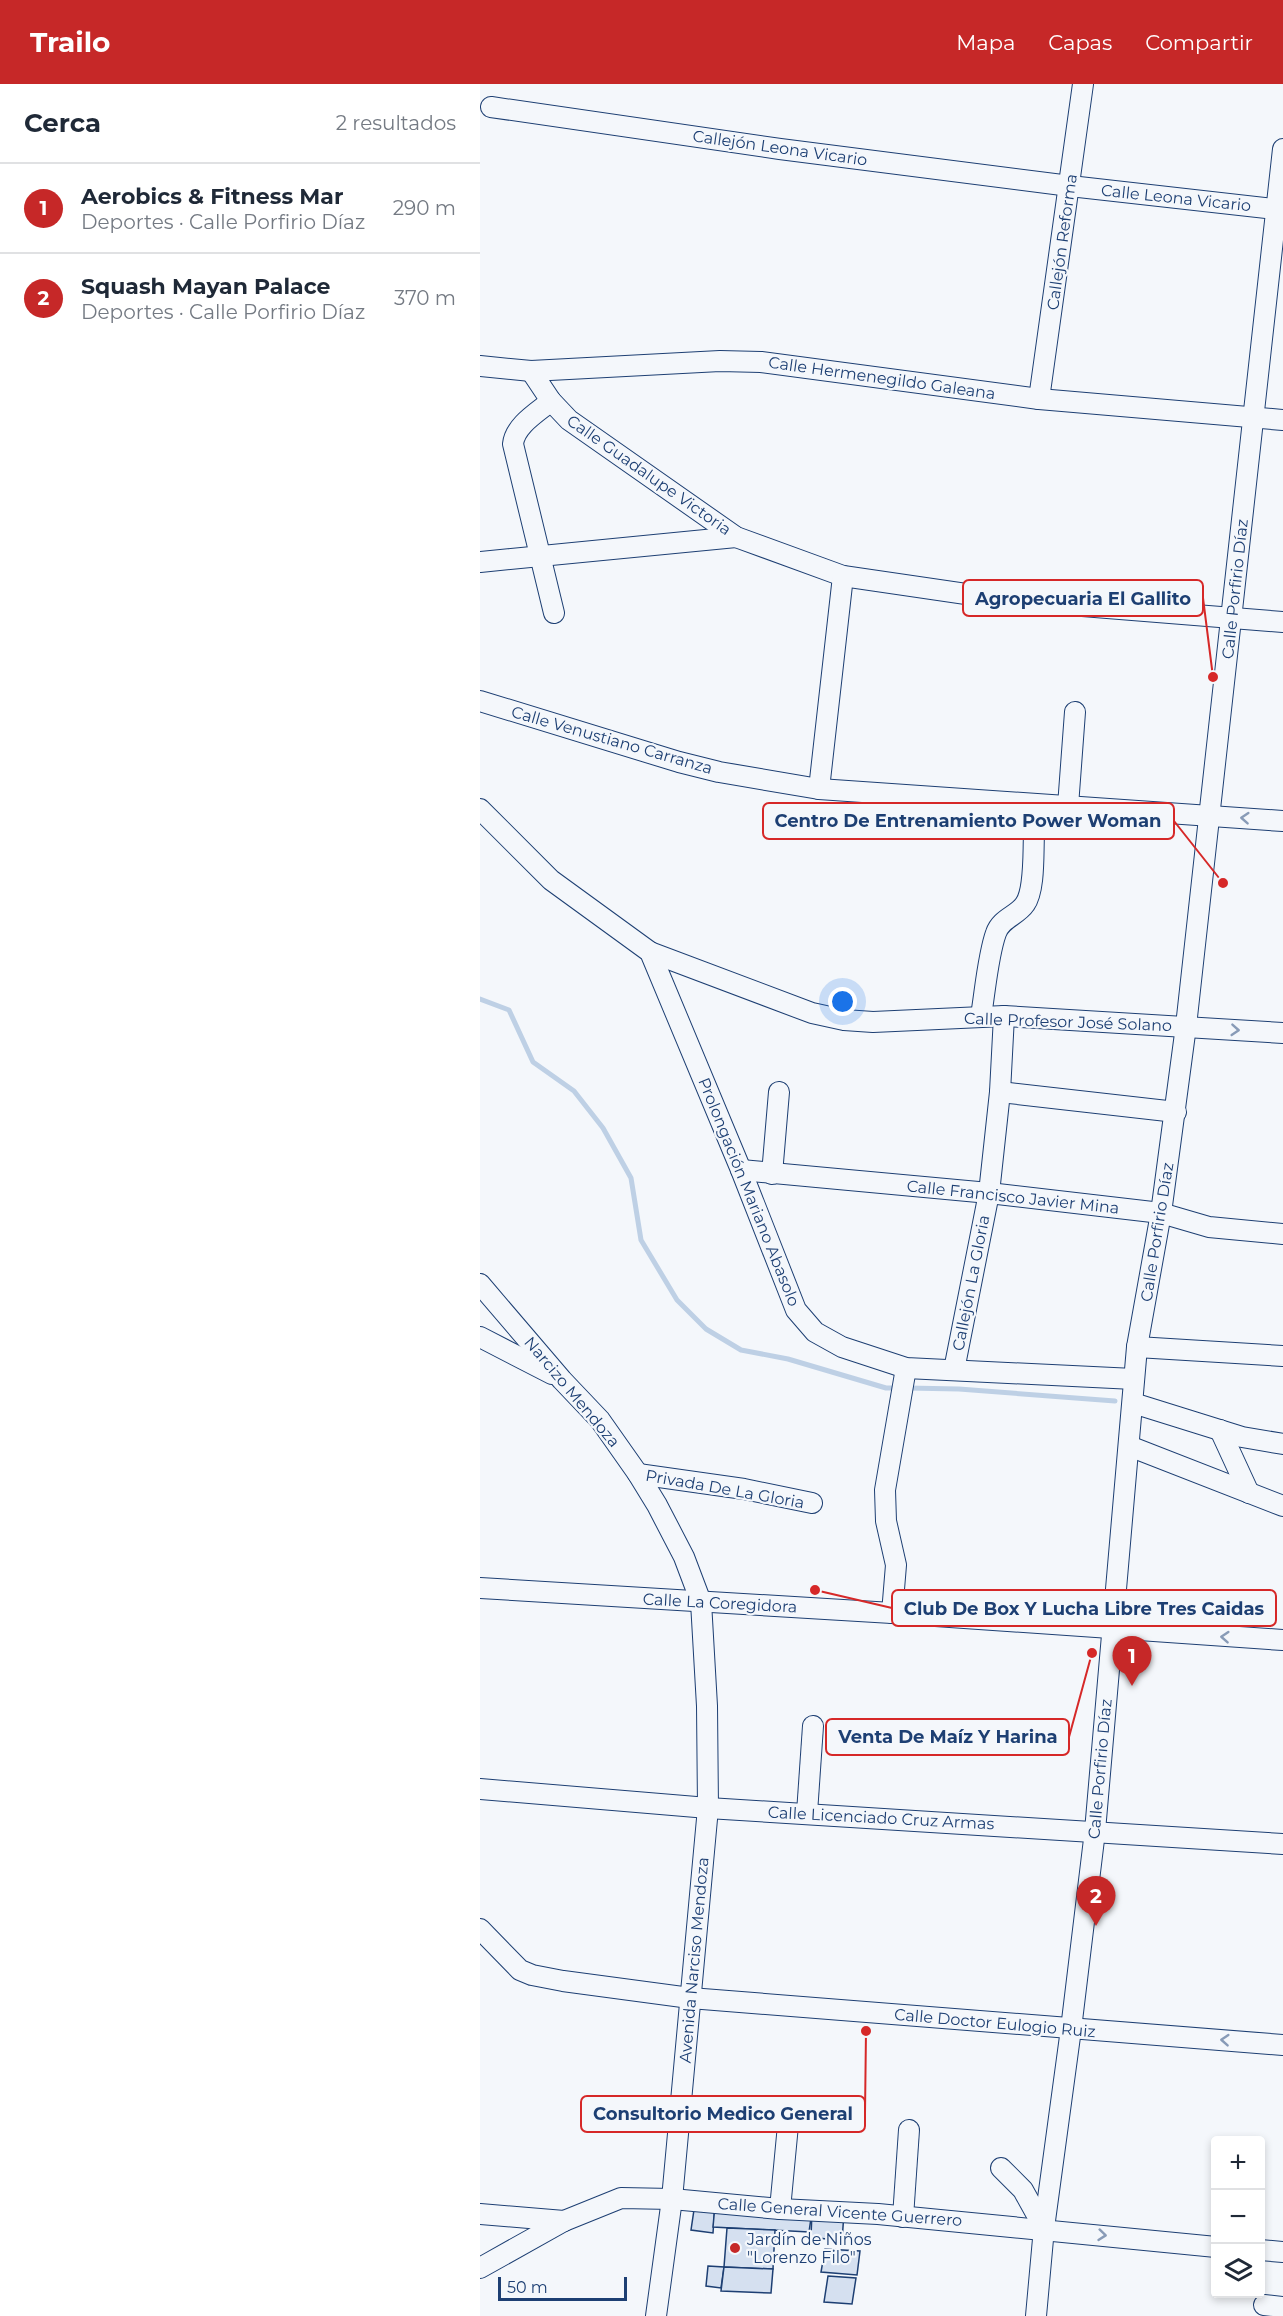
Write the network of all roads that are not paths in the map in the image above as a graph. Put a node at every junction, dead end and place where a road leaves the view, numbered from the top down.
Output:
1 (1083, 84) edge
2 (491, 106) dead end
3 (1283, 148) edge
4 (1070, 186) junction
5 (1280, 209) edge
6 (480, 366) edge
7 (531, 371) junction
8 (1039, 399) junction
9 (552, 401) junction
10 (1252, 418) junction
11 (1283, 420) edge
12 (736, 537) junction
13 (539, 556) junction
14 (480, 562) edge
15 (843, 576) junction
16 (555, 613) dead end
17 (1232, 618) junction
18 (1283, 622) edge
19 (480, 701) edge
20 (1076, 711) dead end
21 (819, 789) junction
22 (1068, 806) junction
23 (480, 809) edge
24 (1208, 815) junction
25 (1283, 821) edge
26 (1034, 835) dead end
27 (650, 952) junction
28 (981, 1016) junction
29 (1004, 1016) junction
30 (1186, 1026) junction
31 (1283, 1033) edge
32 (779, 1092) dead end
33 (1000, 1092) junction
34 (1176, 1112) junction
35 (741, 1170) junction
36 (772, 1174) junction
37 (989, 1193) junction
38 (1161, 1214) junction
39 (1283, 1234) edge
40 (480, 1284) edge
41 (480, 1337) edge
42 (1137, 1347) junction
43 (1283, 1356) edge
44 (954, 1370) junction
45 (904, 1374) junction
46 (1134, 1379) junction
47 (562, 1380) junction
48 (1133, 1403) junction
49 (1220, 1430) junction
50 (1283, 1444) edge
51 (1129, 1446) junction
52 (638, 1474) junction
53 (1249, 1493) junction
54 (812, 1503) dead end
55 (1283, 1506) edge
56 (480, 1588) edge
57 (701, 1602) junction
58 (892, 1613) junction
59 (1112, 1630) junction
60 (1283, 1640) edge
61 (813, 1726) dead end
62 (480, 1789) edge
63 (708, 1808) junction
64 (807, 1813) junction
65 (1095, 1831) junction
66 (1283, 1844) edge
67 (480, 1929) edge
68 (690, 1998) junction
69 (1071, 2029) junction
70 (1283, 2045) edge
71 (788, 2125) dead end
72 (909, 2130) dead end
73 (1001, 2168) dead end
74 (672, 2199) junction
75 (780, 2209) junction
76 (480, 2214) edge
77 (903, 2217) junction
78 (564, 2221) junction
79 (1044, 2228) junction
80 (1211, 2247) edge
81 (1265, 2250) edge
82 (1283, 2252) edge
83 (480, 2268) edge
84 (656, 2316) edge
85 (1036, 2316) edge

1 - 4 street, Callejón Reforma
2 - 4 street, Callejón Leona Vicario
3 - 5 street, Calle Porfirio Díaz
4 - 5 street, Calle Leona Vicario
4 - 8 street, Callejón Reforma
5 - 10 street, Calle Porfirio Díaz
6 - 7 street, Calle Hermenegildo Galeana
7 - 8 street, Calle Hermenegildo Galeana
7 - 9 street, Calle Guadalupe Victoria
8 - 10 street, Calle Hermenegildo Galeana
9 - 12 street, Calle Guadalupe Victoria
9 - 13 street
10 - 11 street, Calle Hermenegildo Galeana
10 - 17 street, Calle Porfirio Díaz
12 - 13 street
12 - 15 street, Calle Guadalupe Victoria
13 - 14 street
13 - 16 street
15 - 17 street, Calle Guadalupe Victoria
15 - 21 street
17 - 18 street, Calle Guadalupe Victoria
17 - 24 street, Calle Porfirio Díaz
19 - 21 street, Calle Venustiano Carranza
20 - 22 street
21 - 22 street, Calle Venustiano Carranza
22 - 24 street, Calle Venustiano Carranza
23 - 27 street
25 -> 24 street, Calle Venustiano Carranza
24 - 30 street, Calle Porfirio Díaz
26 - 28 street
27 - 28 street, Calle Profesor José Solano
27 - 35 street, Prolongación Mariano Abasolo
28 - 29 street, Calle Profesor José Solano
29 - 30 street, Calle Profesor José Solano
29 - 33 street, Callejón La Gloria
30 -> 31 street, Calle Profesor José Solano
30 - 34 street, Calle Porfirio Díaz
32 - 36 street
33 - 34 street
33 - 37 street, Callejón La Gloria
34 - 38 street, Calle Porfirio Díaz
35 - 36 street, Calle Francisco Javier Mina
35 - 45 street, Prolongación Mariano Abasolo
36 - 37 street, Calle Francisco Javier Mina
37 - 38 street, Calle Francisco Javier Mina
37 - 44 street, Callejón La Gloria
38 - 39 street, Calle Francisco Javier Mina
38 - 42 street, Calle Porfirio Díaz
40 - 47 street, Narcizo Mendoza
41 - 47 street
42 - 43 street
42 - 46 street, Calle Porfirio Díaz
44 - 45 street, Prolongación Mariano Abasolo
44 - 46 street, Prolongación Mariano Abasolo
45 - 58 street
46 - 48 street, Calle Porfirio Díaz
47 - 52 street, Narcizo Mendoza
48 - 49 street
48 - 51 street, Calle Porfirio Díaz
49 - 50 street
49 - 53 street
51 - 53 street
51 - 59 street, Calle Porfirio Díaz
52 - 54 street, Privada De La Gloria
52 - 57 street, Narcizo Mendoza
53 - 55 street
56 - 57 street, Calle La Coregidora
57 - 58 street, Calle La Coregidora
57 - 63 street, Avenida Narciso Mendoza
58 - 59 street, Calle La Coregidora
60 -> 59 street, Calle La Coregidora
59 - 65 street, Calle Porfirio Díaz
61 - 64 street
62 - 63 street, Calle Licenciado Cruz Armas
63 - 64 street, Calle Licenciado Cruz Armas
63 - 68 street, Avenida Narciso Mendoza
64 - 65 street, Calle Licenciado Cruz Armas
65 - 66 street, Calle Licenciado Cruz Armas
65 - 69 street, Calle Porfirio Díaz
67 - 68 street, Calle Doctor Eulogio Ruiz
68 - 69 street, Calle Doctor Eulogio Ruiz
68 - 74 street, Avenida Narciso Mendoza
70 -> 69 street, Calle Doctor Eulogio Ruiz
69 - 79 street, Calle Porfirio Díaz
71 - 75 street
72 - 77 street
73 - 79 street
74 - 75 street, Calle General Vicente Guerrero
74 - 78 street, Calle General Vicente Guerrero
74 - 84 street, Avenida Narciso Mendoza
75 - 77 street, Calle General Vicente Guerrero
76 - 78 street
77 - 79 street, Calle General Vicente Guerrero
78 - 83 street, Calle General Vicente Guerrero
79 -> 80 street, Calle General Vicente Guerrero
79 - 85 street, Calle Porfirio Díaz
81 - 82 street

